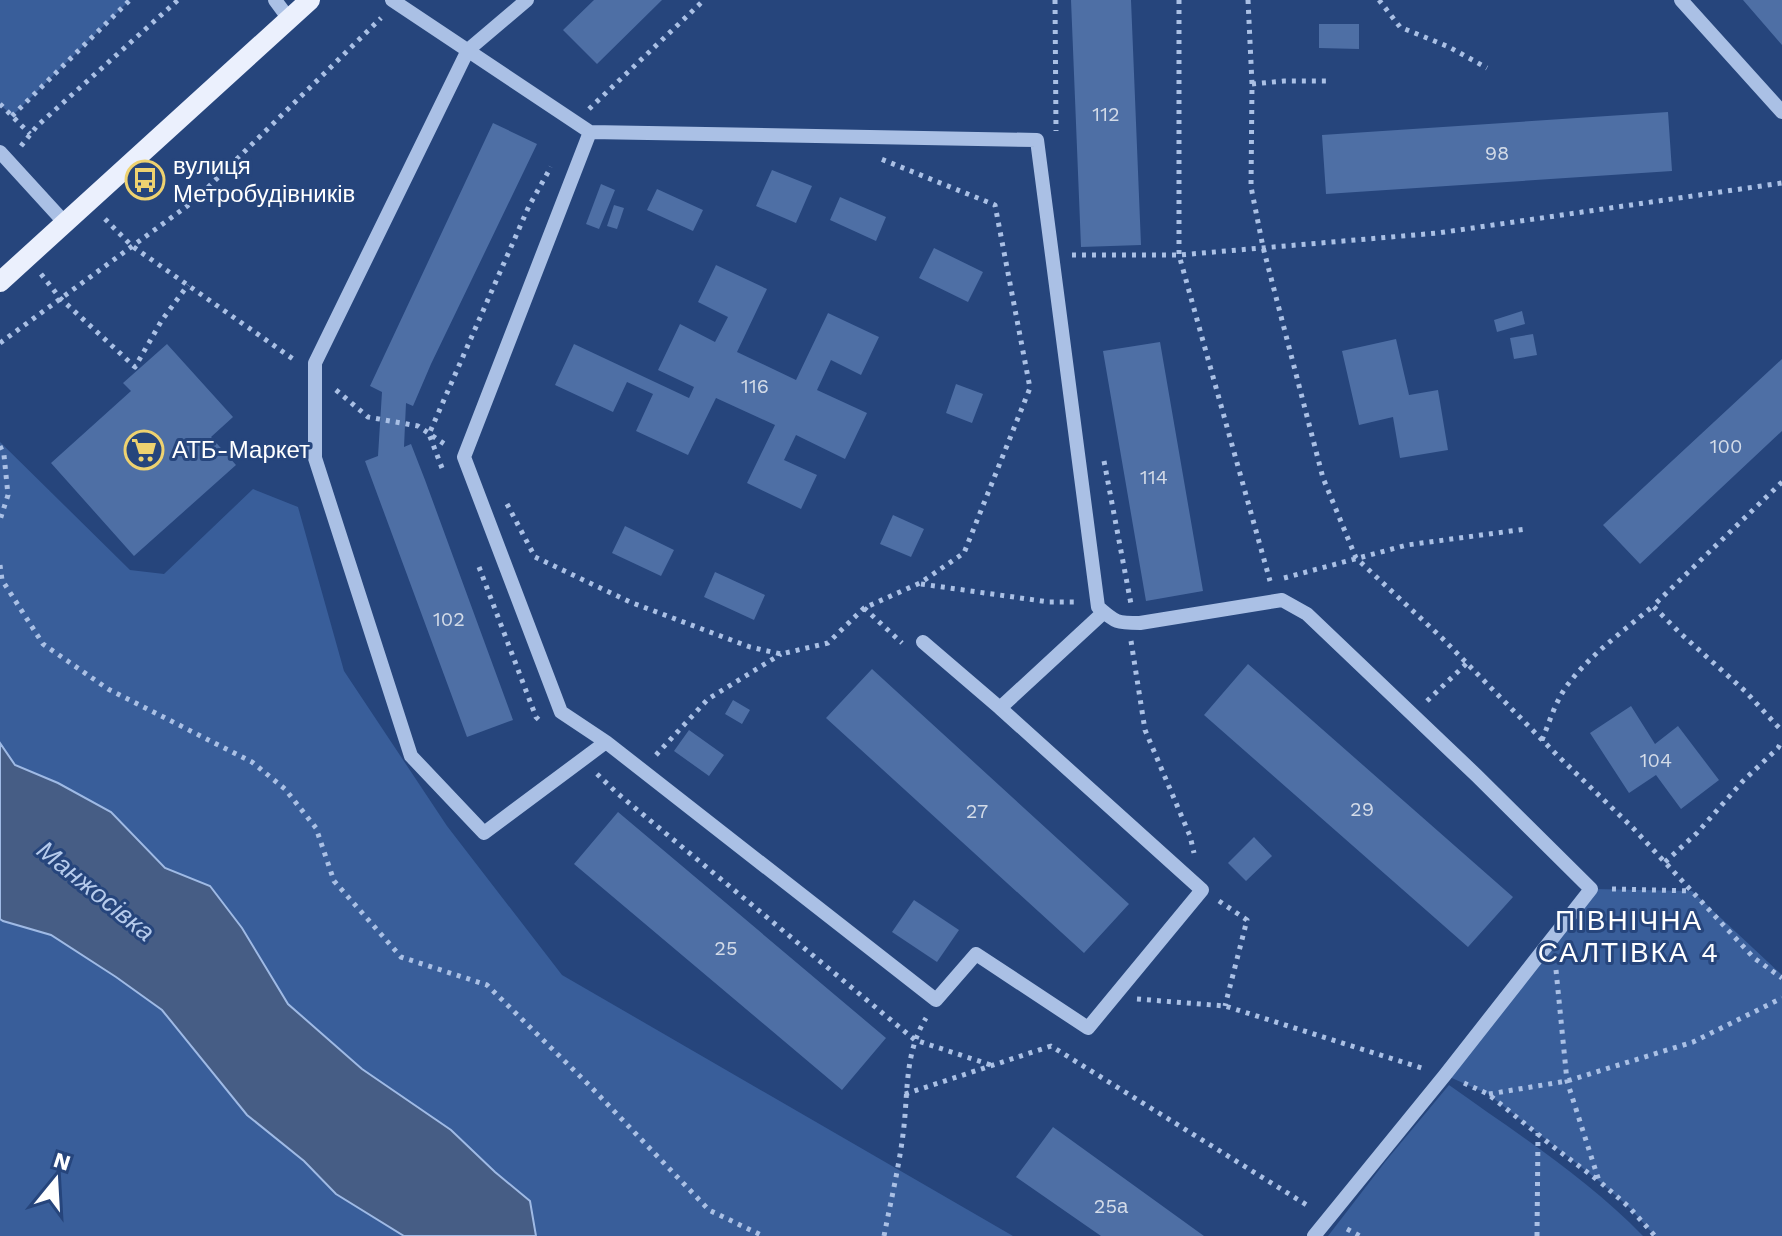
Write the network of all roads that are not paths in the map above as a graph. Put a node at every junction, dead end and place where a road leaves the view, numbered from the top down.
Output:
1 (275, 0) edge
2 (310, 0) edge
3 (527, 0) edge
4 (1681, 0) edge
5 (394, 2) edge
6 (289, 19) junction
7 (468, 50) junction
8 (1782, 112) edge
9 (590, 132) junction
10 (4, 156) edge
11 (65, 223) junction
12 (0, 282) edge
13 (1104, 612) junction
14 (923, 642) dead end
15 (1000, 708) junction
16 (606, 742) junction
17 (1314, 1236) edge

1 - 6 street
2 - 6 main road
3 - 7 street
4 - 8 street
5 - 7 street
6 - 11 main road
7 - 9 street
7 - 16 street
9 - 13 street
9 - 16 street
10 - 11 street
11 - 12 main road
13 - 15 street
13 - 17 street
14 - 15 street
15 - 16 street

